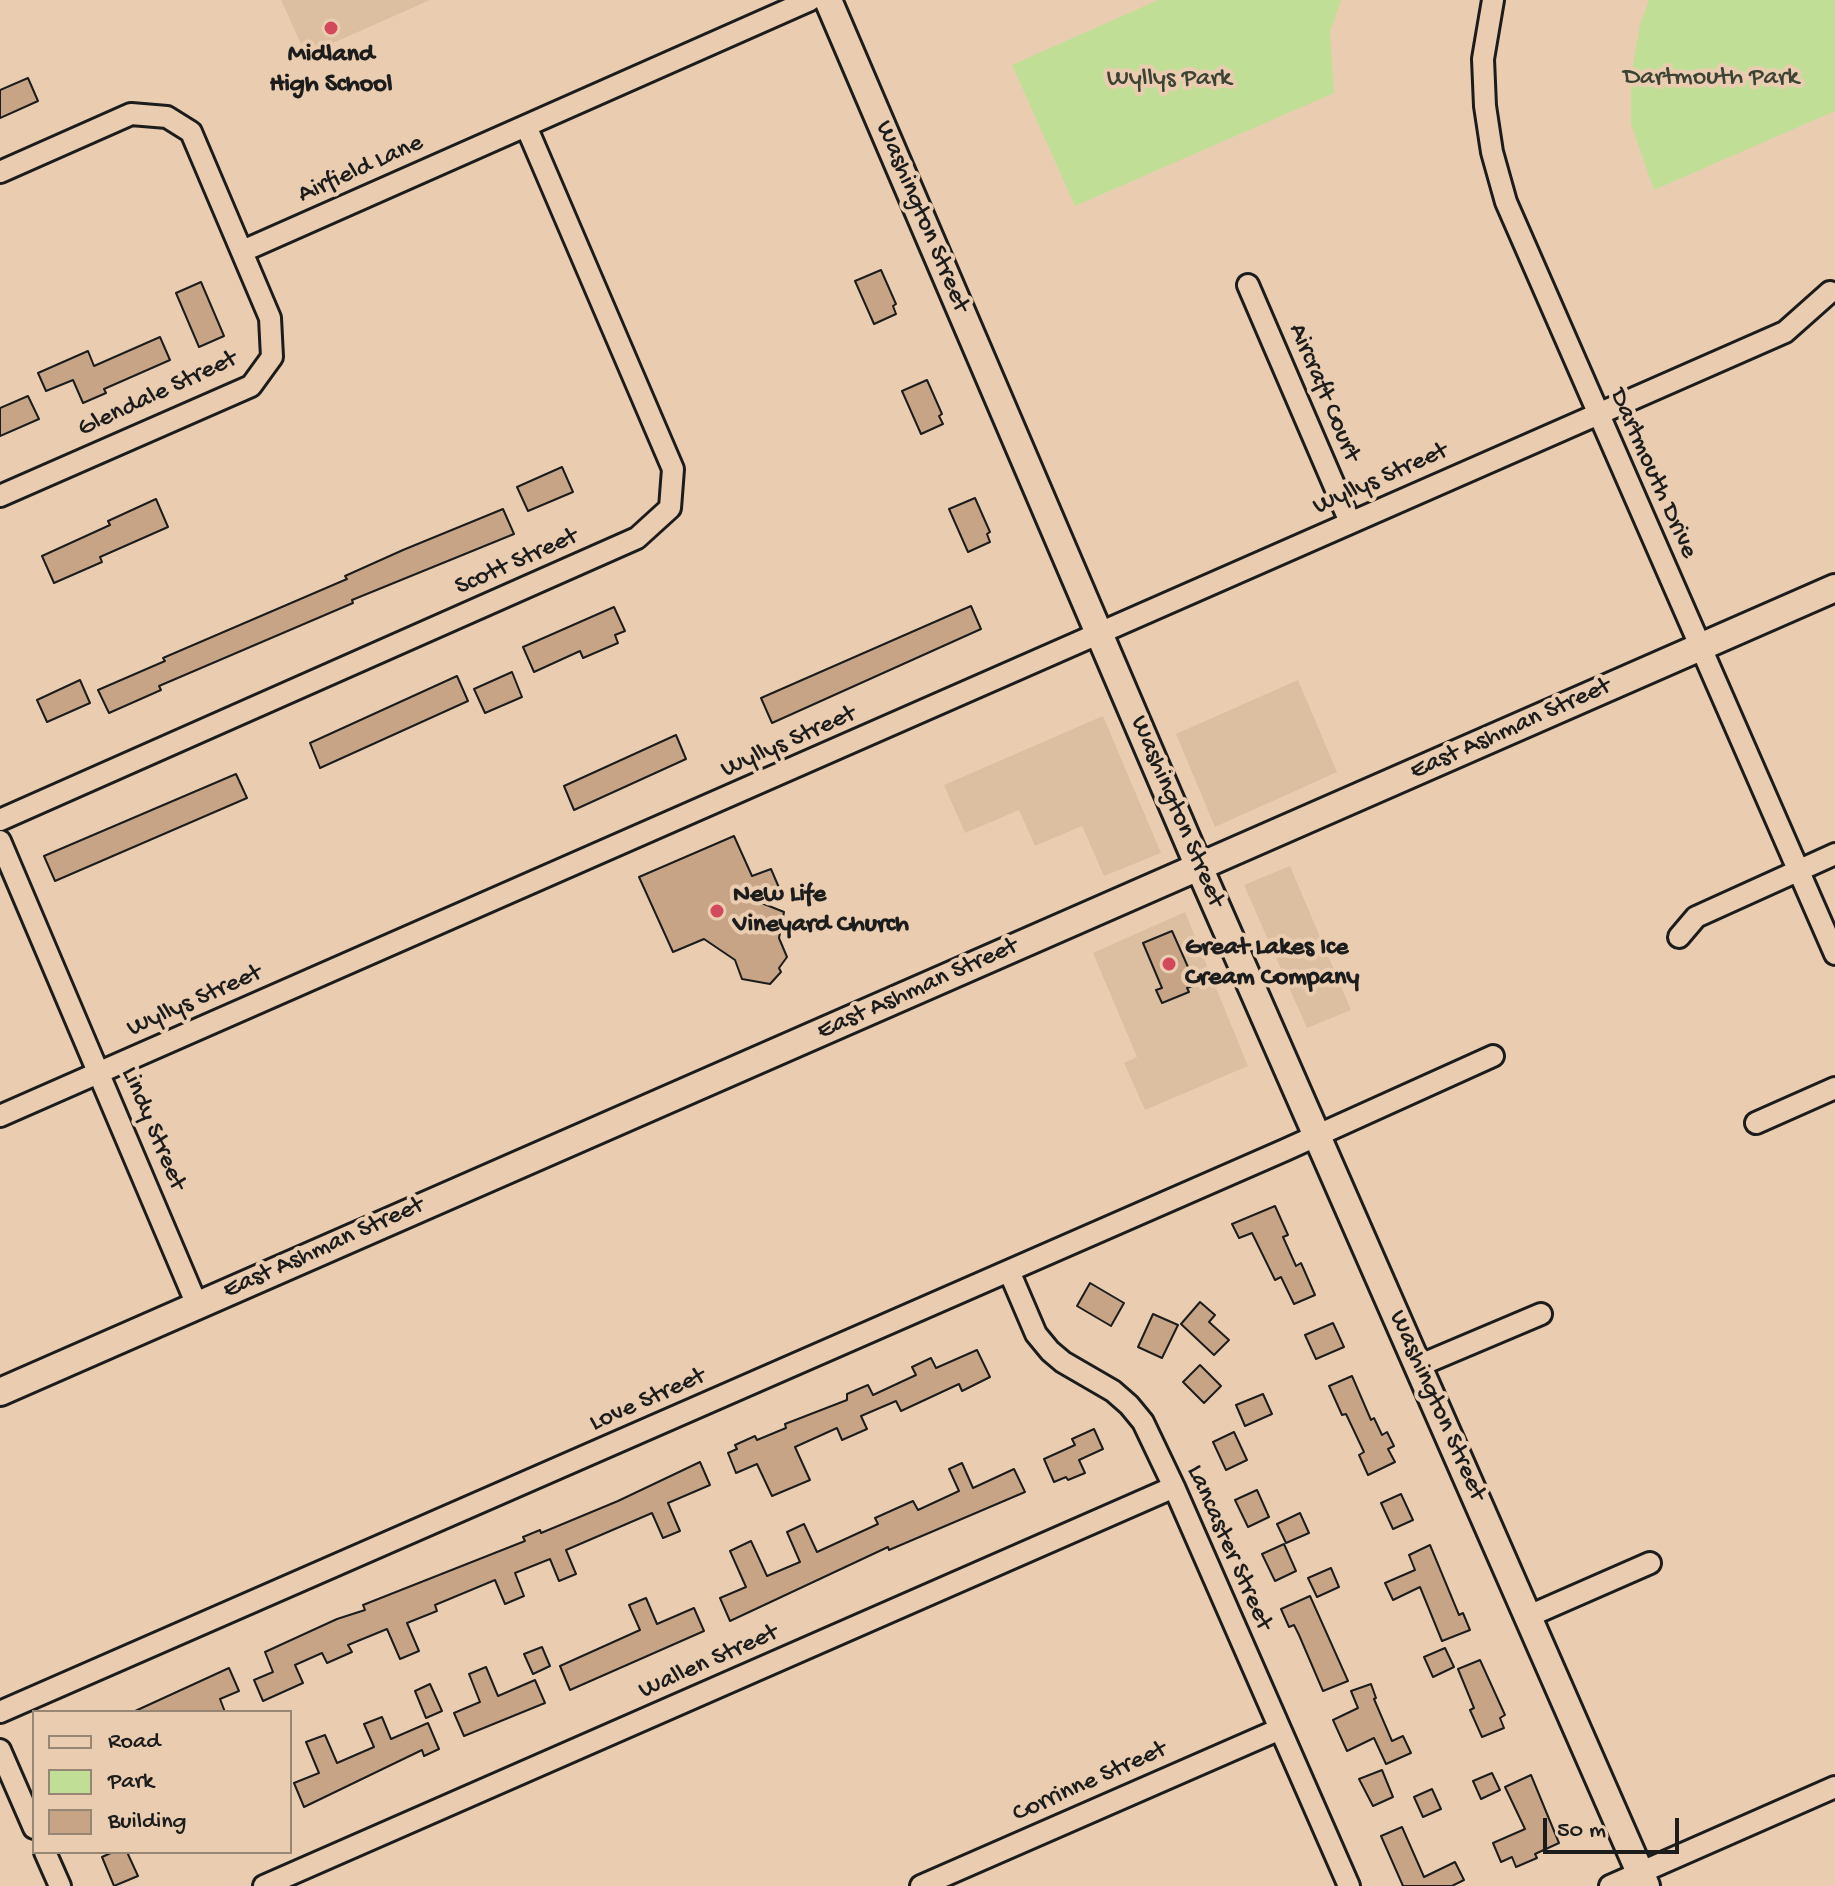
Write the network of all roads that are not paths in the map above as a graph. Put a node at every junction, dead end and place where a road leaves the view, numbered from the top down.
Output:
1 (810, 0) edge
2 (828, 0) edge
3 (1493, 0) edge
4 (526, 126) junction
5 (0, 172) edge
6 (243, 251) junction
7 (1248, 285) dead end
8 (1830, 292) dead end
9 (1597, 414) junction
10 (0, 496) edge
11 (1350, 522) junction
12 (1835, 588) edge
13 (1100, 633) junction
14 (1700, 648) junction
15 (0, 820) edge
16 (0, 841) edge
17 (1835, 854) edge
18 (1199, 867) junction
19 (1799, 870) junction
20 (1679, 937) dead end
21 (1835, 954) edge
22 (1493, 1056) dead end
23 (100, 1072) junction
24 (1835, 1088) edge
25 (0, 1116) edge
26 (1756, 1123) dead end
27 (1317, 1136) junction
28 (1009, 1271) junction
29 (197, 1305) junction
30 (1541, 1314) dead end
31 (1418, 1366) junction
32 (0, 1392) edge
33 (1174, 1487) junction
34 (1650, 1563) dead end
35 (1529, 1616) junction
36 (0, 1712) edge
37 (1280, 1729) junction
38 (0, 1750) edge
39 (1835, 1787) edge
40 (32, 1823) edge
41 (46, 1854) edge
42 (1643, 1879) edge
43 (60, 1886) edge
44 (264, 1886) edge
45 (921, 1886) edge
46 (1349, 1886) edge
47 (1610, 1886) edge

1 - 4 street, Airfield Lane
2 - 13 street, Washington Street
3 - 9 street, Dartmouth Drive
4 - 6 street, Airfield Lane
4 - 15 street, Scott Street
5 - 6 street
6 - 10 street, Glendale Street
7 - 11 street, Aircraft Court
8 - 9 street, Wyllys Street
9 - 11 street, Wyllys Street
9 - 14 street, Dartmouth Drive
11 - 13 street, Wyllys Street
12 - 14 street, East Ashman Street
13 - 18 street, Washington Street
13 - 23 street, Wyllys Street
14 - 18 street, East Ashman Street
14 - 19 street, Dartmouth Drive
16 - 23 street, Lindy Street
17 - 19 street
18 - 27 street, Washington Street
18 - 29 street, East Ashman Street
19 - 20 street
19 - 21 street, Dartmouth Drive
22 - 27 street, Love Street
23 - 25 street, Wyllys Street
23 - 29 street, Lindy Street
24 - 26 street
27 - 28 street, Love Street
27 - 31 street, Washington Street
28 - 33 street, Lancaster Street
28 - 36 street, Love Street
29 - 32 street, East Ashman Street
30 - 31 street
31 - 35 street, Washington Street
33 - 37 street, Lancaster Street
33 - 44 street, Wallen Street
34 - 35 street
35 - 42 street, Washington Street
37 - 45 street, Corrinne Street
37 - 46 street, Lancaster Street
38 - 40 street
39 - 42 street
41 - 43 street
42 - 47 street

